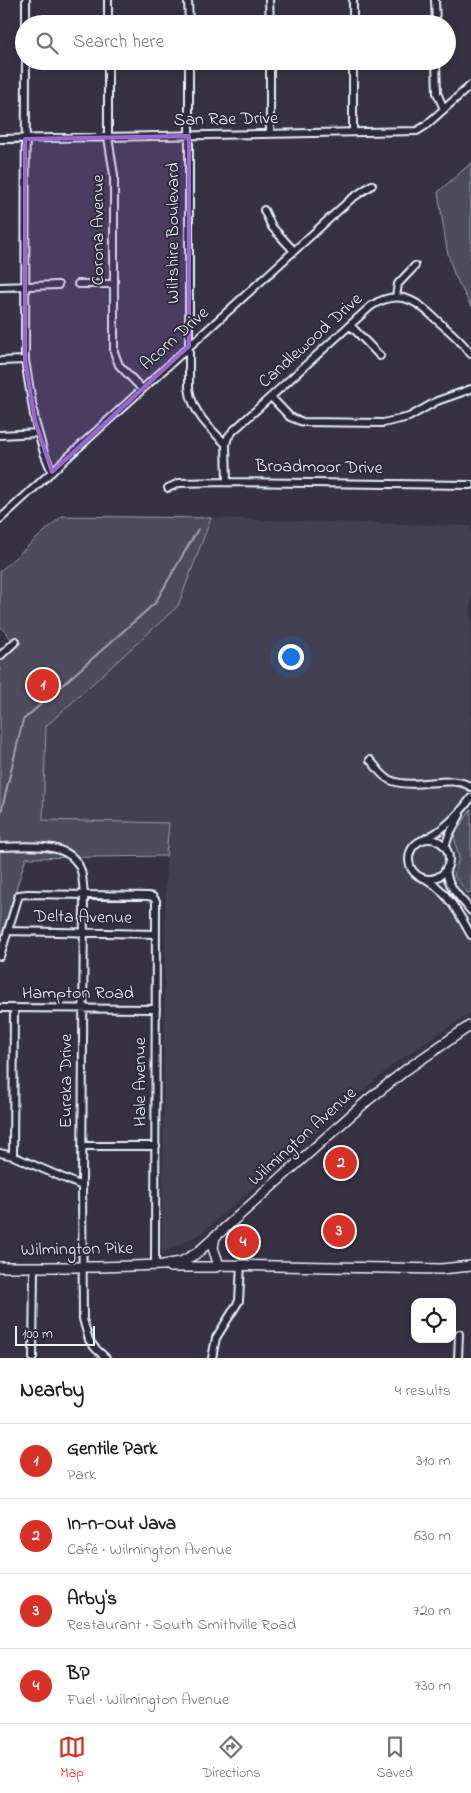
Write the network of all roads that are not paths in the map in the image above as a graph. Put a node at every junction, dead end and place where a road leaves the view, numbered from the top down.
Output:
1 (26, 0) edge
2 (108, 0) edge
3 (188, 0) edge
4 (270, 0) edge
5 (353, 0) edge
6 (436, 0) edge
7 (26, 15) edge
8 (108, 15) edge
9 (188, 15) edge
10 (270, 15) edge
11 (353, 15) edge
12 (436, 15) edge
13 (26, 70) edge
14 (108, 70) edge
15 (189, 70) edge
16 (270, 70) edge
17 (353, 70) edge
18 (436, 70) edge
19 (471, 85) edge
20 (444, 109) junction
21 (353, 132) junction
22 (270, 134) junction
23 (189, 136) junction
24 (108, 137) junction
25 (25, 139) junction
26 (0, 140) edge
27 (372, 185) dead end
28 (264, 210) dead end
29 (294, 251) junction
30 (415, 266) dead end
31 (78, 284) dead end
32 (114, 284) junction
33 (24, 285) junction
34 (58, 285) dead end
35 (0, 287) edge
36 (396, 297) junction
37 (350, 325) junction
38 (189, 346) junction
39 (471, 354) edge
40 (380, 356) dead end
41 (25, 360) junction
42 (0, 361) edge
43 (142, 389) junction
44 (471, 389) edge
45 (272, 397) junction
46 (38, 433) junction
47 (0, 435) edge
48 (226, 444) junction
49 (52, 472) junction
50 (227, 482) junction
51 (471, 485) edge
52 (168, 488) dead end
53 (0, 519) edge
54 (16, 641) dead end
55 (0, 656) edge
56 (370, 760) dead end
57 (471, 788) edge
58 (471, 798) edge
59 (463, 809) junction
60 (425, 839) junction
61 (0, 847) edge
62 (445, 847) junction
63 (446, 868) junction
64 (425, 878) junction
65 (84, 895) junction
66 (471, 911) edge
67 (8, 931) junction
68 (84, 934) junction
69 (156, 934) junction
70 (471, 935) edge
71 (0, 956) edge
72 (0, 1008) edge
73 (14, 1009) junction
74 (83, 1009) junction
75 (156, 1009) junction
76 (471, 1025) edge
77 (82, 1146) junction
78 (156, 1146) junction
79 (0, 1153) edge
80 (12, 1156) junction
81 (82, 1186) junction
82 (215, 1236) junction
83 (155, 1265) junction
84 (219, 1265) junction
85 (241, 1266) junction
86 (471, 1266) edge
87 (0, 1267) edge
88 (34, 1267) junction
89 (82, 1267) junction
90 (459, 1334) dead end
91 (102, 1357) edge
92 (33, 1358) edge
93 (212, 1358) edge
94 (458, 1358) edge

1 - 7 street
2 - 8 street
3 - 9 street
4 - 10 street
5 - 11 street
6 - 12 street
13 - 25 street
14 - 24 street, Corona Avenue
15 - 23 street, Wiltshire Boulevard
16 - 22 street
17 - 21 street
18 - 20 street
19 - 20 street
20 - 21 street, San Rae Drive
21 - 22 street, San Rae Drive
22 - 23 street, San Rae Drive
23 - 24 street, San Rae Drive
23 - 38 street, Wiltshire Boulevard
24 - 25 street, San Rae Drive
24 - 32 street, Corona Avenue
25 - 26 street, San Rae Drive
25 - 33 street
27 - 29 street, Acorn Drive
28 - 29 street
29 - 38 street, Acorn Drive
30 - 36 street
31 - 32 street
32 - 43 street, Corona Avenue
33 - 34 street
33 - 35 street
33 - 41 street
36 - 37 street, Candlewood Drive
36 - 39 street
37 - 40 street
37 - 45 street, Candlewood Drive
38 - 43 street, Acorn Drive
38 - 48 street, Wiltshire Boulevard
41 - 42 street
41 - 46 street
43 - 49 street, Acorn Drive
44 - 45 street
45 - 48 street, Candlewood Drive
46 - 47 street
46 - 49 street
48 - 50 street
49 - 53 street, Acorn Drive
50 - 51 street, Broadmoor Drive
50 - 52 street, Broadmoor Drive
54 - 55 street
56 - 57 street
58 - 59 street
59 - 60 street
59 - 62 street
60 - 62 street
60 - 64 street
61 - 65 street, Eureka Drive
62 - 63 street
63 - 64 street
63 - 66 street
64 - 70 street
65 - 67 street
65 - 68 street, Eureka Drive
65 - 69 street, Hale Avenue
67 - 68 street, Delta Avenue
67 - 71 street
68 - 69 street, Delta Avenue
68 - 74 street, Eureka Drive
69 - 75 street, Hale Avenue
72 - 73 street, Hampton Road
73 - 74 street, Hampton Road
73 - 80 street
74 - 75 street, Hampton Road
74 - 77 street, Eureka Drive
75 - 78 street, Hale Avenue
76 - 82 main road, Wilmington Avenue
77 - 78 street
77 - 81 street, Eureka Drive
78 - 83 street, Hale Avenue
79 - 80 street
80 - 81 street
81 - 89 street, Eureka Drive
82 - 83 main road, Wilmington Avenue
82 - 84 main road
83 - 84 main road
83 - 89 main road, Wilmington Pike
84 - 85 main road
85 - 86 main road
85 - 93 street
87 - 88 main road, Wilmington Pike
88 - 89 main road, Wilmington Pike
88 - 92 street
89 - 91 street, Eureka Drive
90 - 94 street

